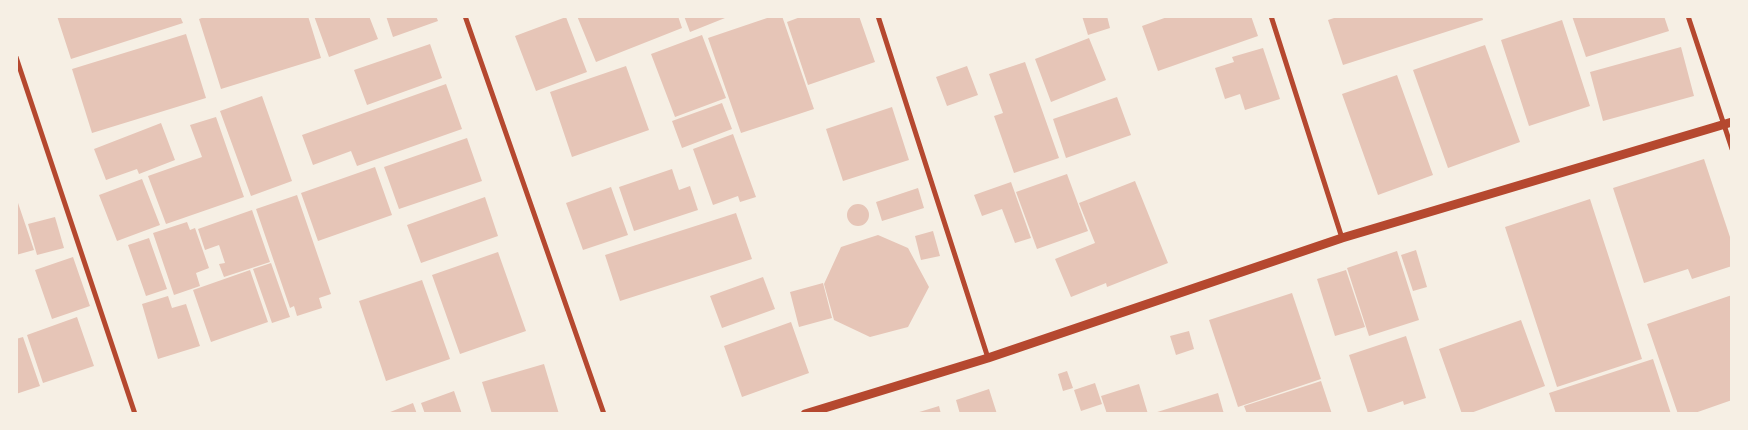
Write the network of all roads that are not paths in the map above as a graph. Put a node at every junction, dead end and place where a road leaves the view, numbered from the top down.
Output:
1 (465, 16) edge
2 (878, 16) edge
3 (1271, 16) edge
4 (1688, 16) edge
5 (16, 57) edge
6 (1728, 123) edge
7 (1732, 150) edge
8 (1342, 238) junction
9 (988, 358) junction
10 (135, 414) edge
11 (604, 414) edge
12 (805, 414) edge

1 - 11 street
2 - 9 street
3 - 8 street
4 - 6 street
5 - 10 street
6 - 7 street
6 - 8 street
8 - 9 street
9 - 12 street

